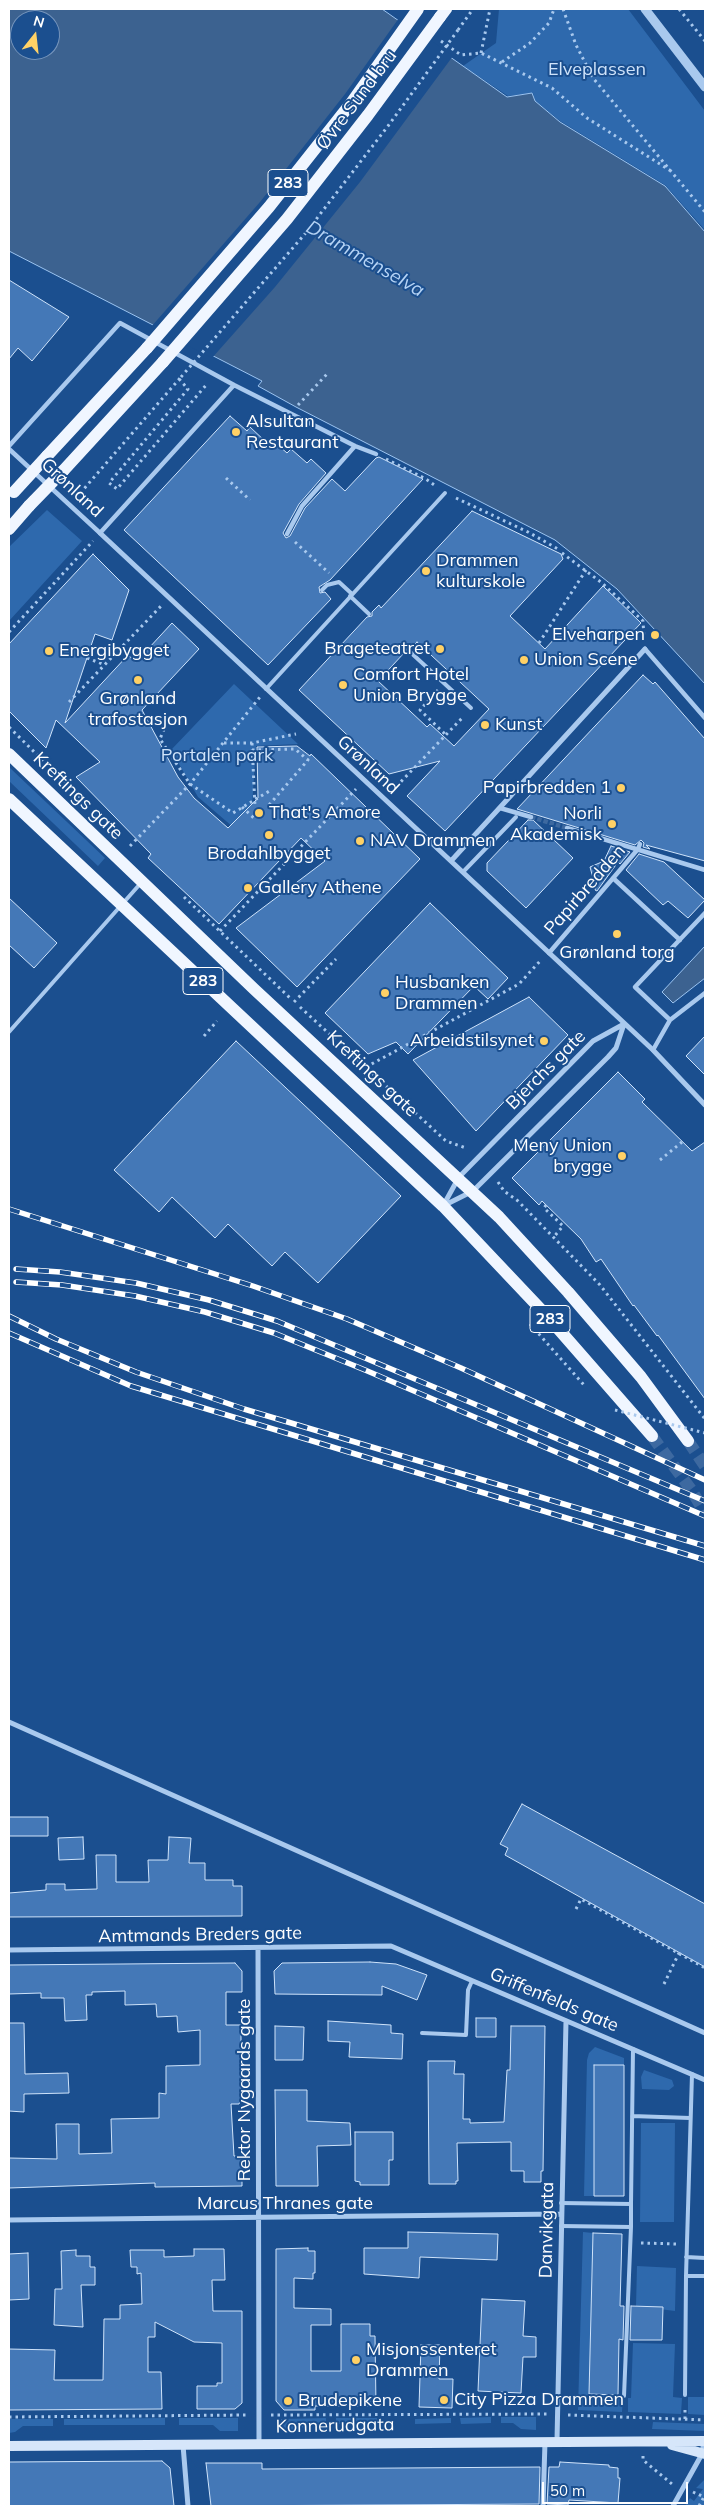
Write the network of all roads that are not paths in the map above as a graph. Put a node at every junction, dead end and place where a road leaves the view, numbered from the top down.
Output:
1 (418, 9) edge
2 (645, 9) edge
3 (443, 13) edge
4 (705, 87) edge
5 (234, 385) junction
6 (355, 446) junction
7 (9, 448) edge
8 (376, 454) road end
9 (445, 493) road end
10 (11, 494) edge
11 (9, 529) edge
12 (100, 533) junction
13 (287, 534) road end
14 (322, 590) dead end
15 (351, 595) junction
16 (369, 614) dead end
17 (645, 649) joint
18 (408, 650) dead end
19 (266, 688) junction
20 (471, 708) road end
21 (705, 718) edge
22 (9, 754) edge
23 (9, 799) edge
24 (500, 808) junction
25 (516, 817) dead end
26 (531, 817) tunnel mouth
27 (567, 828) tunnel mouth
28 (639, 846) junction
29 (451, 861) junction
30 (705, 870) edge
31 (463, 872) junction
32 (613, 878) junction
33 (142, 882) junction
34 (121, 905) junction
35 (705, 913) edge
36 (680, 940) junction
37 (548, 953) junction
38 (705, 992) edge
39 (670, 1020) junction
40 (624, 1024) junction
41 (9, 1032) edge
42 (653, 1050) junction
43 (705, 1105) edge
44 (459, 1177) junction
45 (472, 1191) junction
46 (443, 1206) junction
47 (652, 1436) tunnel mouth
48 (688, 1441) tunnel mouth
49 (9, 1722) edge
50 (391, 1946) joint
51 (258, 1948) junction
52 (9, 1950) edge
53 (472, 1981) junction
54 (566, 2021) junction
55 (422, 2033) dead end
56 (705, 2033) edge
57 (633, 2049) junction
58 (692, 2074) junction
59 (705, 2080) edge
60 (632, 2116) junction
61 (690, 2118) junction
62 (561, 2203) junction
63 (631, 2204) junction
64 (561, 2214) junction
65 (259, 2218) junction
66 (9, 2220) edge
67 (560, 2226) junction
68 (631, 2228) junction
69 (686, 2257) junction
70 (705, 2258) edge
71 (686, 2276) junction
72 (705, 2276) edge
73 (624, 2396) dead end
74 (685, 2396) dead end
75 (546, 2440) junction
76 (557, 2440) junction
77 (705, 2441) edge
78 (661, 2442) junction
79 (259, 2443) junction
80 (183, 2444) junction
81 (9, 2446) edge
82 (703, 2454) edge
83 (188, 2506) edge
84 (543, 2506) edge
85 (672, 2506) edge

1 - 10 main road, Øvre Sund bru / 283, bridge
2 - 4 street
3 - 11 main road, Øvre Sund bru / 283, bridge
5 - 6 street
5 - 7 street
5 - 12 street
6 - 8 street
6 - 13 street
7 - 12 street, Grønland
9 - 15 lane
12 - 19 street, Grønland
14 - 15 lane
15 - 16 lane
15 - 19 lane
17 - 21 street
17 - 24 street
18 - 20 lane
19 - 29 street, Grønland
22 - 33 main road, Kreftings gate / 283
23 - 34 main road, 283
24 - 26 street
24 - 29 street
25 - 31 lane
27 - 28 street
28 - 30 street
28 - 32 street, Papirbredden
29 - 31 street, Grønland
31 - 37 street, Grønland
32 - 36 street
32 - 37 street, Papirbredden
33 - 34 lane
33 - 44 main road, Kreftings gate / 283
34 - 41 lane
34 - 46 main road, 283
35 - 36 street
36 - 39 street
37 - 40 street, Grønland
38 - 39 street
39 - 42 street
40 - 42 street, Grønland
40 - 44 street, Bjerchs gate
40 - 45 street, Bjerchs gate
42 - 43 street, Grønland
44 - 45 main road, Kreftings gate / 283
44 - 46 street, Bjerchs gate
45 - 46 street, Bjerchs gate
45 - 48 main road, Kreftings gate / 283
46 - 47 main road, 283
49 - 56 street
50 - 51 street, Amtmands Breders gate
50 - 53 street, Griffenfelds gate
51 - 52 street, Amtmands Breders gate
51 - 65 street, Rektor Nygaards gate
53 - 54 street, Griffenfelds gate
53 - 55 lane
54 - 57 street, Griffenfelds gate
54 - 62 street, Danvikgata
57 - 58 street, Griffenfelds gate
57 - 60 lane
58 - 59 street, Griffenfelds gate
58 - 61 lane
60 - 61 lane
60 - 63 lane
61 - 69 lane
62 - 63 lane
62 - 64 street, Danvikgata
63 - 68 lane
64 - 65 street, Marcus Thranes gate
64 - 67 street, Danvikgata
65 - 66 street, Marcus Thranes gate
65 - 79 street, Rektor Nygaards gate
67 - 68 lane
67 - 76 street, Danvikgata
68 - 73 lane
69 - 70 lane
69 - 71 lane
71 - 72 lane
71 - 74 lane
75 - 76 main road, Konnerudgata
75 - 79 main road, Konnerudgata
75 - 84 street
76 - 78 main road, Konnerudgata
77 - 78 main road, Konnerudgata
77 - 82 street
78 - 82 main road, Konnerudgata
79 - 80 main road, Konnerudgata
80 - 81 main road, Konnerudgata
80 - 83 street
82 - 85 street

